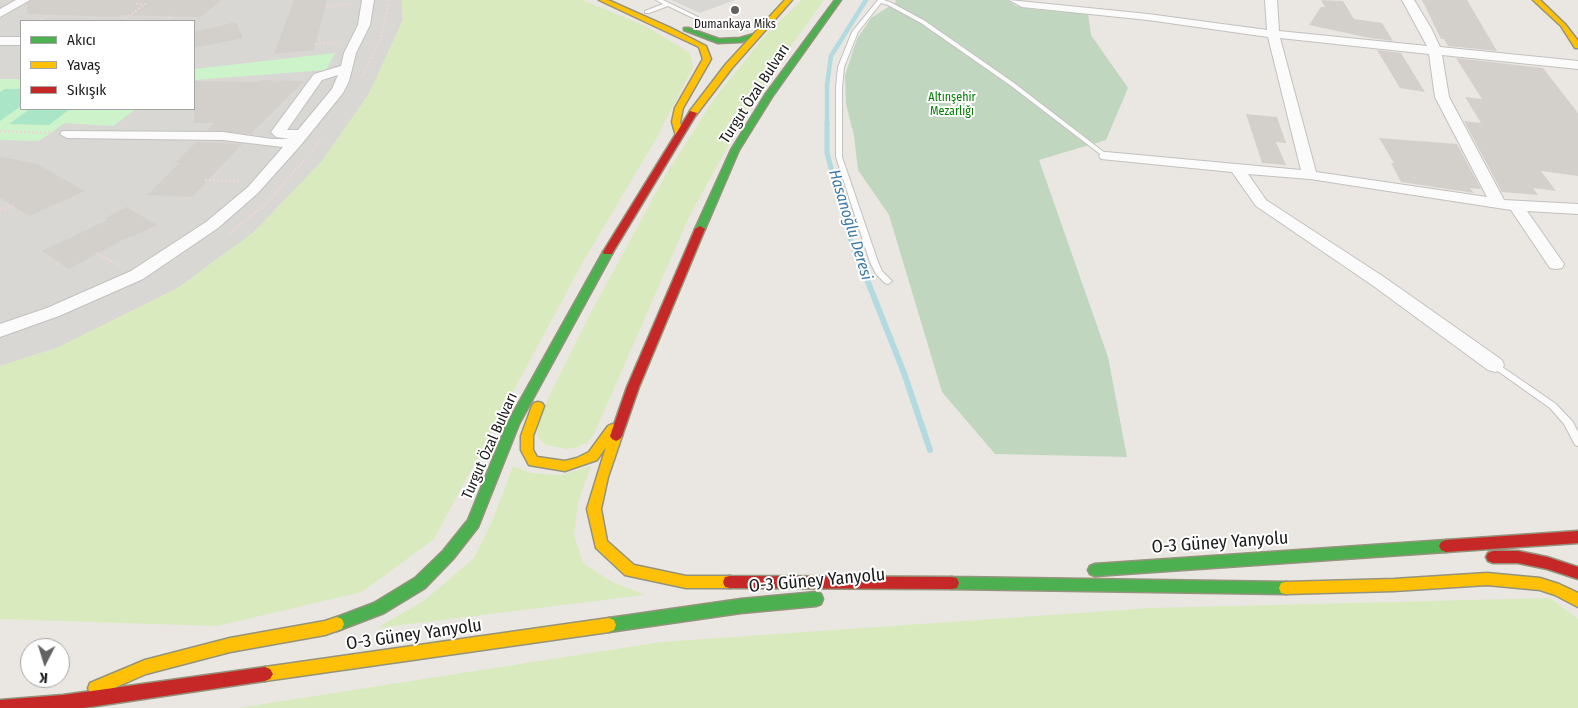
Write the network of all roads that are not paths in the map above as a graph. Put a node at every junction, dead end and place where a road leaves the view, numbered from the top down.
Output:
1 (24, 0) edge
2 (602, 0) edge
3 (618, 0) edge
4 (659, 0) edge
5 (789, 0) edge
6 (797, 0) edge
7 (830, 0) edge
8 (838, 0) edge
9 (1014, 0) edge
10 (1270, 0) edge
11 (1408, 0) edge
12 (1536, 0) edge
13 (368, 1) edge
14 (881, 1) edge
15 (668, 4) junction
16 (647, 12) junction
17 (0, 14) edge
18 (695, 17) dead end
19 (1273, 34) junction
20 (754, 36) junction
21 (0, 41) edge
22 (20, 41) edge
23 (804, 45) junction
24 (1578, 46) edge
25 (1435, 50) junction
26 (1578, 65) edge
27 (346, 68) junction
28 (67, 134) road end
29 (679, 134) junction
30 (298, 138) junction
31 (1106, 156) joint
32 (1238, 170) junction
33 (1310, 175) junction
34 (1498, 203) junction
35 (1516, 206) junction
36 (1578, 208) edge
37 (1556, 264) dead end
38 (888, 281) dead end
39 (574, 316) junction
40 (0, 331) edge
41 (1495, 365) joint
42 (633, 388) junction
43 (1578, 442) edge
44 (1578, 537) edge
45 (1485, 557) dead end
46 (1424, 559) dead end
47 (1104, 569) junction
48 (1086, 571) dead end
49 (1067, 573) dead end
50 (1578, 573) edge
51 (984, 583) junction
52 (867, 594) dead end
53 (828, 598) dead end
54 (1578, 600) edge
55 (63, 703) junction
56 (0, 708) edge

1 - 17 street
2 - 29 main road
3 - 16 main road
4 - 15 lane
5 - 20 main road, Turgut Özal Bulvarı
6 - 20 main road
7 - 23 main road
8 - 23 main road, Turgut Özal Bulvarı
9 - 19 street
10 - 19 street
11 - 25 street
12 - 24 main road
13 - 27 street
14 - 31 lane
14 - 38 lane
15 - 16 lane
15 - 18 lane
16 - 20 main road
19 - 25 street
19 - 33 street
20 - 29 main road, Turgut Özal Bulvarı
21 - 22 street
23 - 42 main road, Turgut Özal Bulvarı
25 - 26 street
25 - 34 street
27 - 30 street
27 - 30 street
28 - 30 street
29 - 39 main road, Turgut Özal Bulvarı
30 - 40 street
31 - 32 street
32 - 33 street
32 - 41 street
33 - 34 street
34 - 35 street
35 - 36 street
35 - 37 street
39 - 42 main road
39 - 55 main road, Turgut Özal Bulvarı
41 - 43 lane
42 - 51 main road, Turgut Özal Bulvarı
44 - 47 main road, O-3 Güney Yanyolu
45 - 50 main road
46 - 47 main road
47 - 48 main road, O-3 Güney Yanyolu
49 - 51 main road, O-3 Güney Yanyolu
51 - 52 main road, O-3 Güney Yanyolu
51 - 54 main road
53 - 55 main road, O-3 Güney Yanyolu
55 - 56 main road, O-3 Güney Yanyolu

